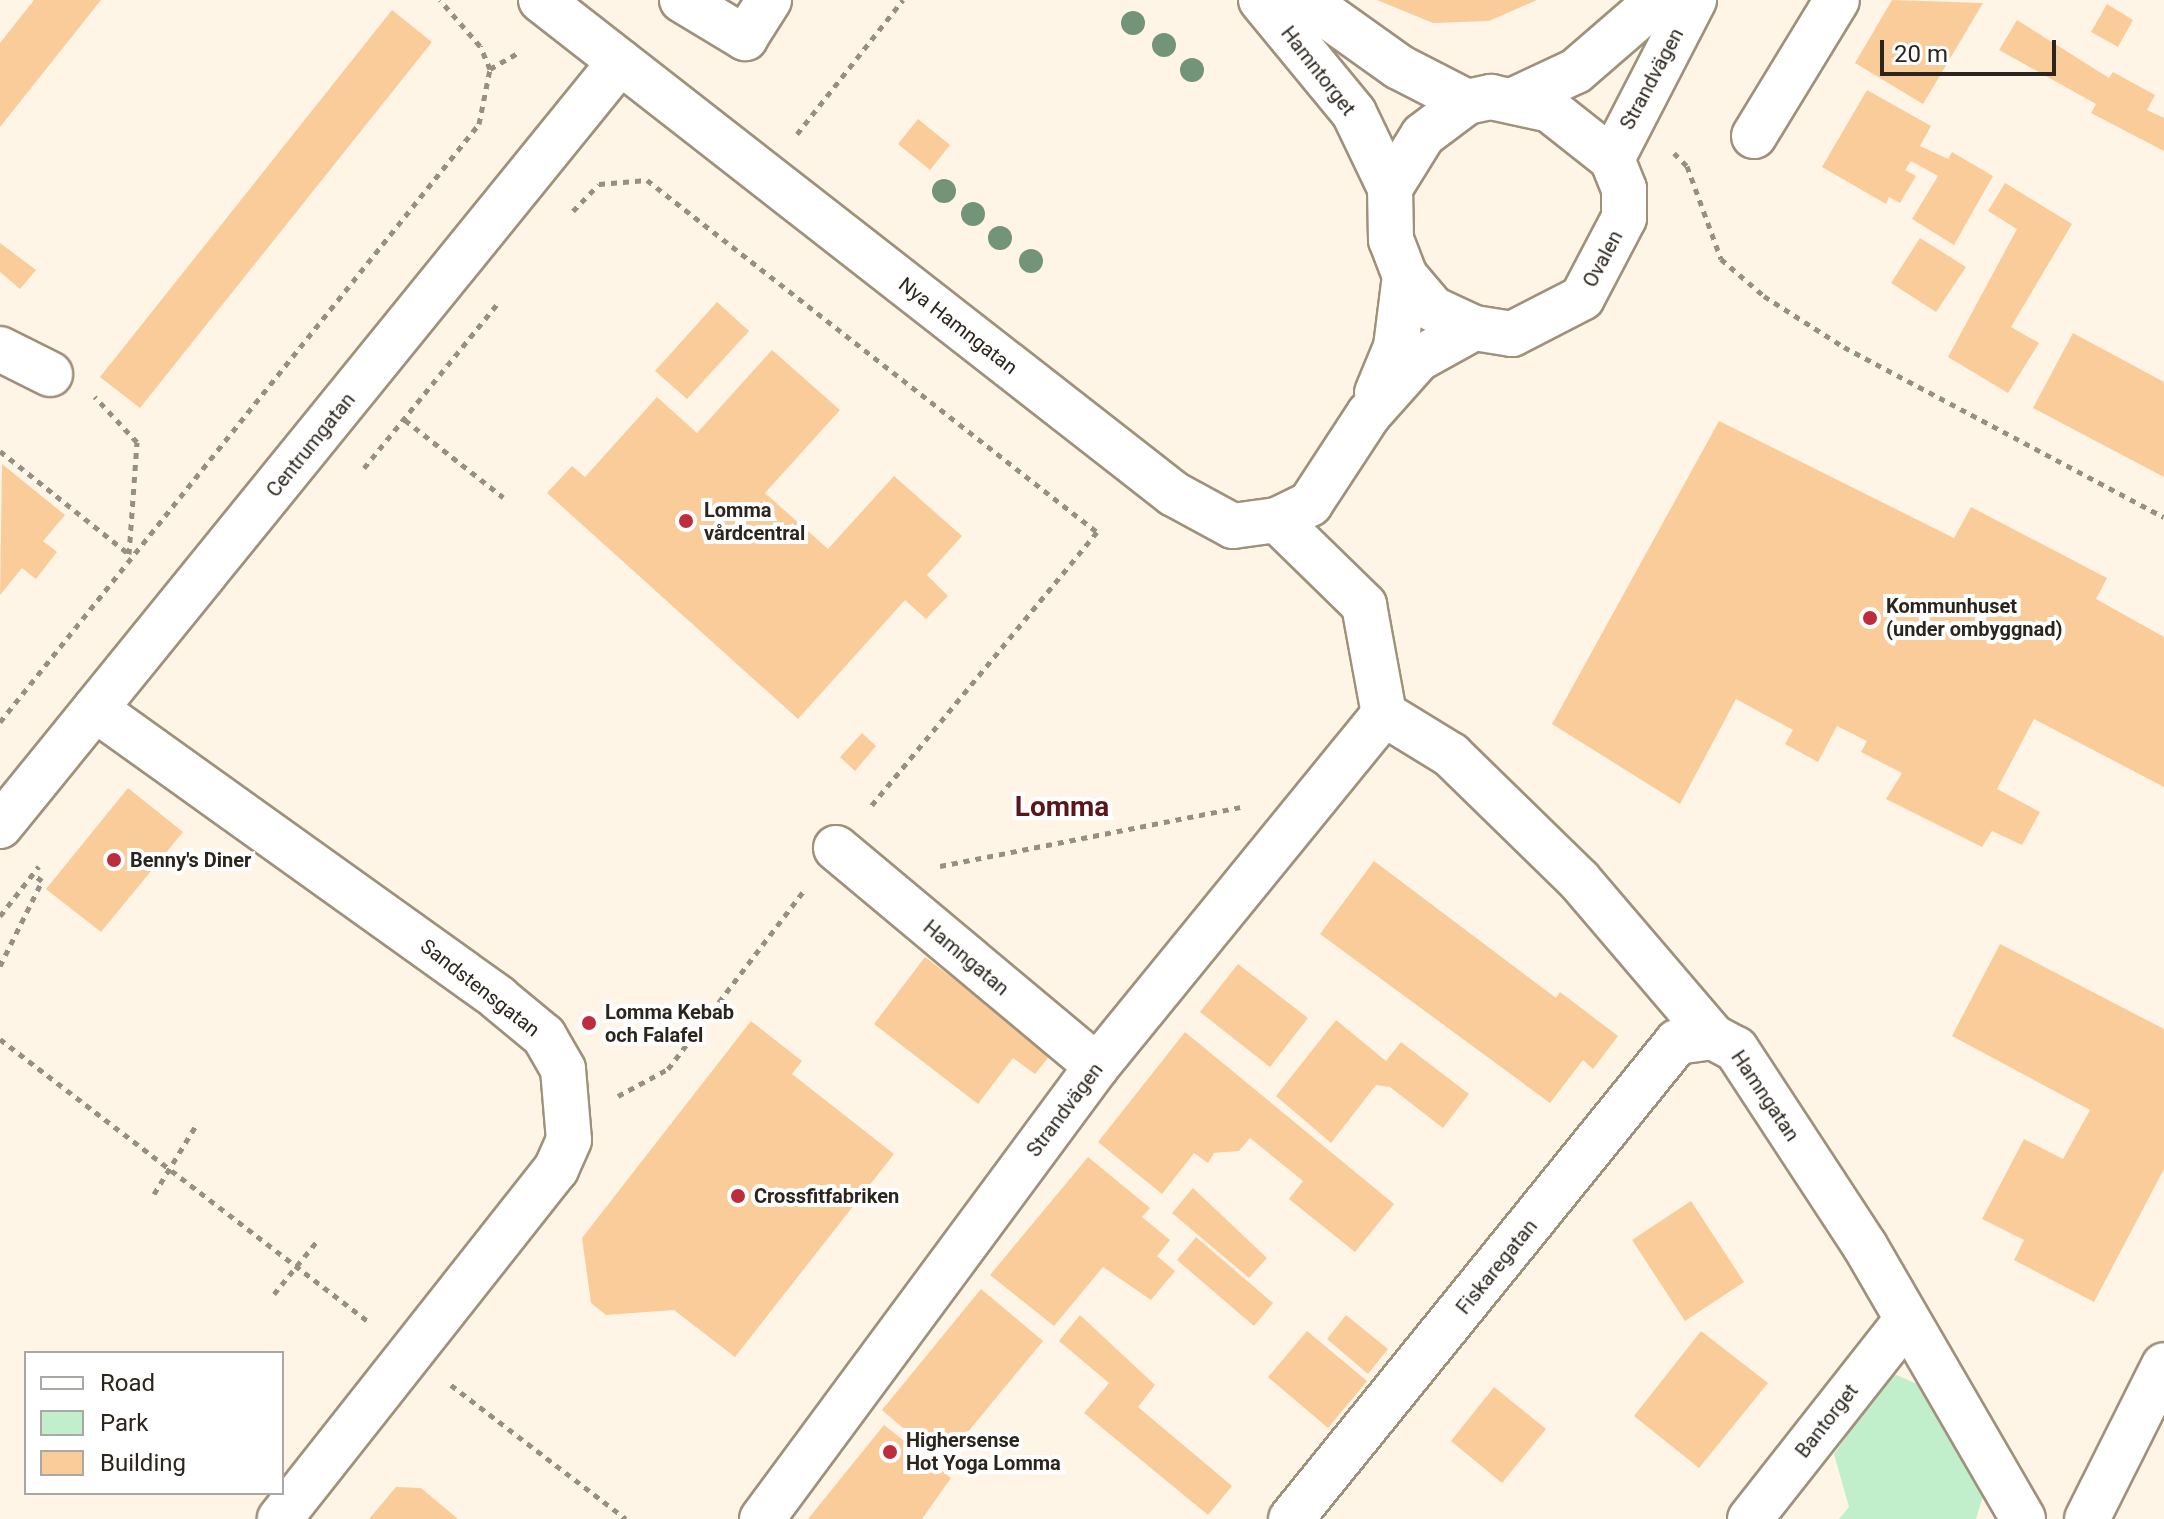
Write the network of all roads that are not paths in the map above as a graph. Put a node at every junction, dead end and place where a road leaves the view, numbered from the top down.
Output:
1 (541, 0) edge
2 (682, 0) edge
3 (769, 0) edge
4 (1261, 0) edge
5 (1305, 0) edge
6 (1658, 0) edge
7 (1694, 0) edge
8 (1837, 0) edge
9 (620, 62) junction
10 (1514, 100) junction
11 (1467, 102) junction
12 (1754, 136) dead end
13 (1612, 159) junction
14 (1390, 188) junction
15 (1405, 276) junction
16 (1474, 328) junction
17 (0, 349) edge
18 (50, 374) road end
19 (1369, 414) junction
20 (1277, 520) junction
21 (95, 709) junction
22 (1384, 714) junction
23 (0, 826) edge
24 (836, 848) road end
25 (1713, 1037) junction
26 (1097, 1066) junction
27 (1904, 1323) junction
28 (2164, 1365) edge
29 (280, 1519) edge
30 (762, 1519) edge
31 (1291, 1519) edge
32 (1750, 1519) edge
33 (2023, 1519) edge
34 (2087, 1519) edge

1 - 9 street, Nya Hamngatan
2 - 3 street
4 - 14 street, Hamntorget
5 - 11 street, Hamntorget
6 - 10 street, Strandvägen
7 - 13 street, Strandvägen
8 - 12 street
9 - 20 street, Nya Hamngatan
9 - 21 street, Centrumgatan
10 - 11 street
10 - 13 street
11 - 14 street
13 - 16 street, Ovalen
14 - 15 street, Ovalen
15 - 16 street, Ovalen
15 - 19 street, Nya Hamngatan
16 - 19 street, Nya Hamngatan
17 - 18 street
19 - 20 street, Nya Hamngatan
20 - 22 street
21 - 23 street, Centrumgatan
21 - 29 street, Sandstensgatan
22 - 25 street, Hamngatan
22 - 26 street, Strandvägen
24 - 26 street, Hamngatan
25 - 27 street, Hamngatan
25 - 31 street, Fiskaregatan
26 - 30 street, Strandvägen
27 - 32 street, Bantorget
27 - 33 street, Hamngatan
28 - 34 street

